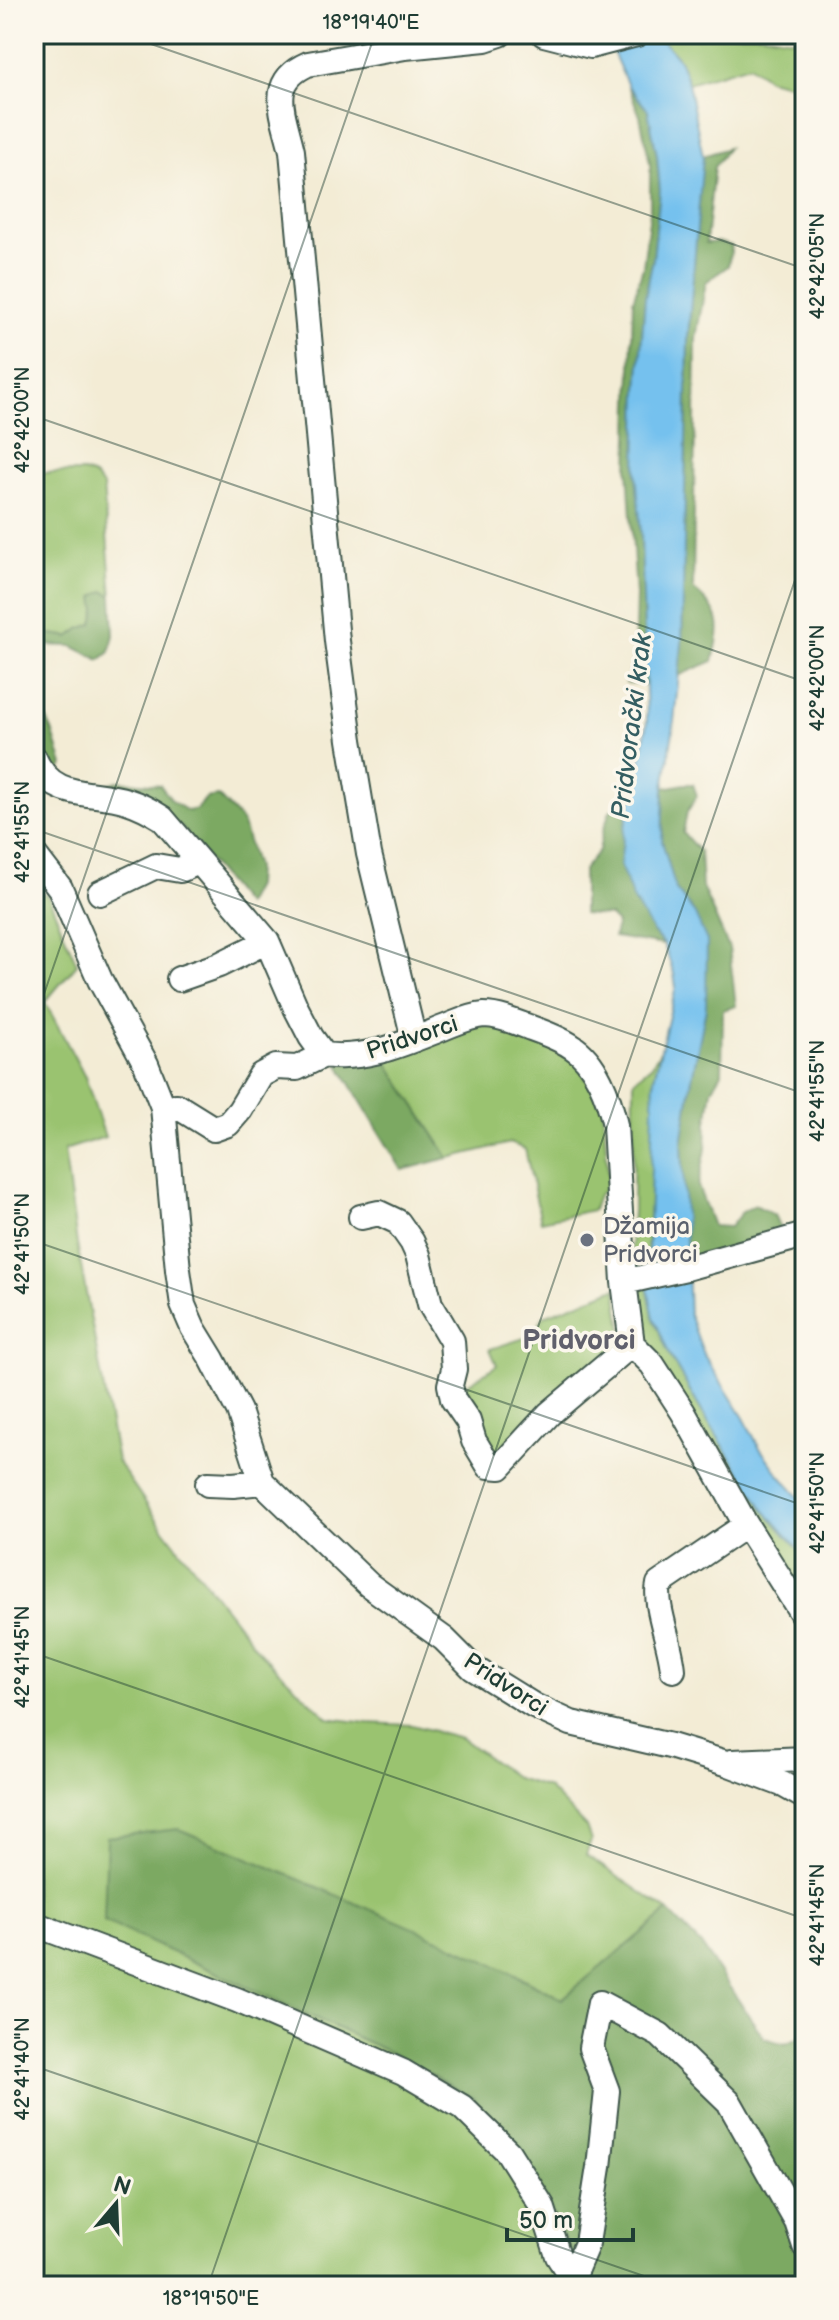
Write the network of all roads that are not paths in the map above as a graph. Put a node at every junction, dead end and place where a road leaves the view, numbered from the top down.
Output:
1 (500, 34) edge
2 (544, 34) edge
3 (637, 34) edge
4 (34, 758) edge
5 (34, 854) edge
6 (199, 862) junction
7 (100, 893) dead end
8 (267, 941) junction
9 (179, 979) dead end
10 (414, 1039) junction
11 (324, 1055) junction
12 (163, 1107) junction
13 (361, 1217) dead end
14 (805, 1235) edge
15 (635, 1279) junction
16 (632, 1344) junction
17 (262, 1482) junction
18 (208, 1484) dead end
19 (746, 1525) junction
20 (805, 1618) edge
21 (673, 1670) dead end
22 (805, 1759) edge
23 (726, 1763) junction
24 (805, 1797) edge
25 (34, 1924) edge
26 (805, 2246) edge

1 - 10 street
2 - 3 street
4 - 6 street
5 - 12 street
6 - 7 street
6 - 8 street
8 - 9 street
8 - 11 street
10 - 11 street, Pridvorci
10 - 15 street, Pridvorci
11 - 12 street, Pridvorci
12 - 17 street
13 - 16 street
14 - 15 street
15 - 16 street, Pridvorci
16 - 19 street
17 - 18 street
17 - 23 street, Pridvorci
19 - 20 street
19 - 21 street
22 - 23 street
23 - 24 street, Pridvorci
25 - 26 street

